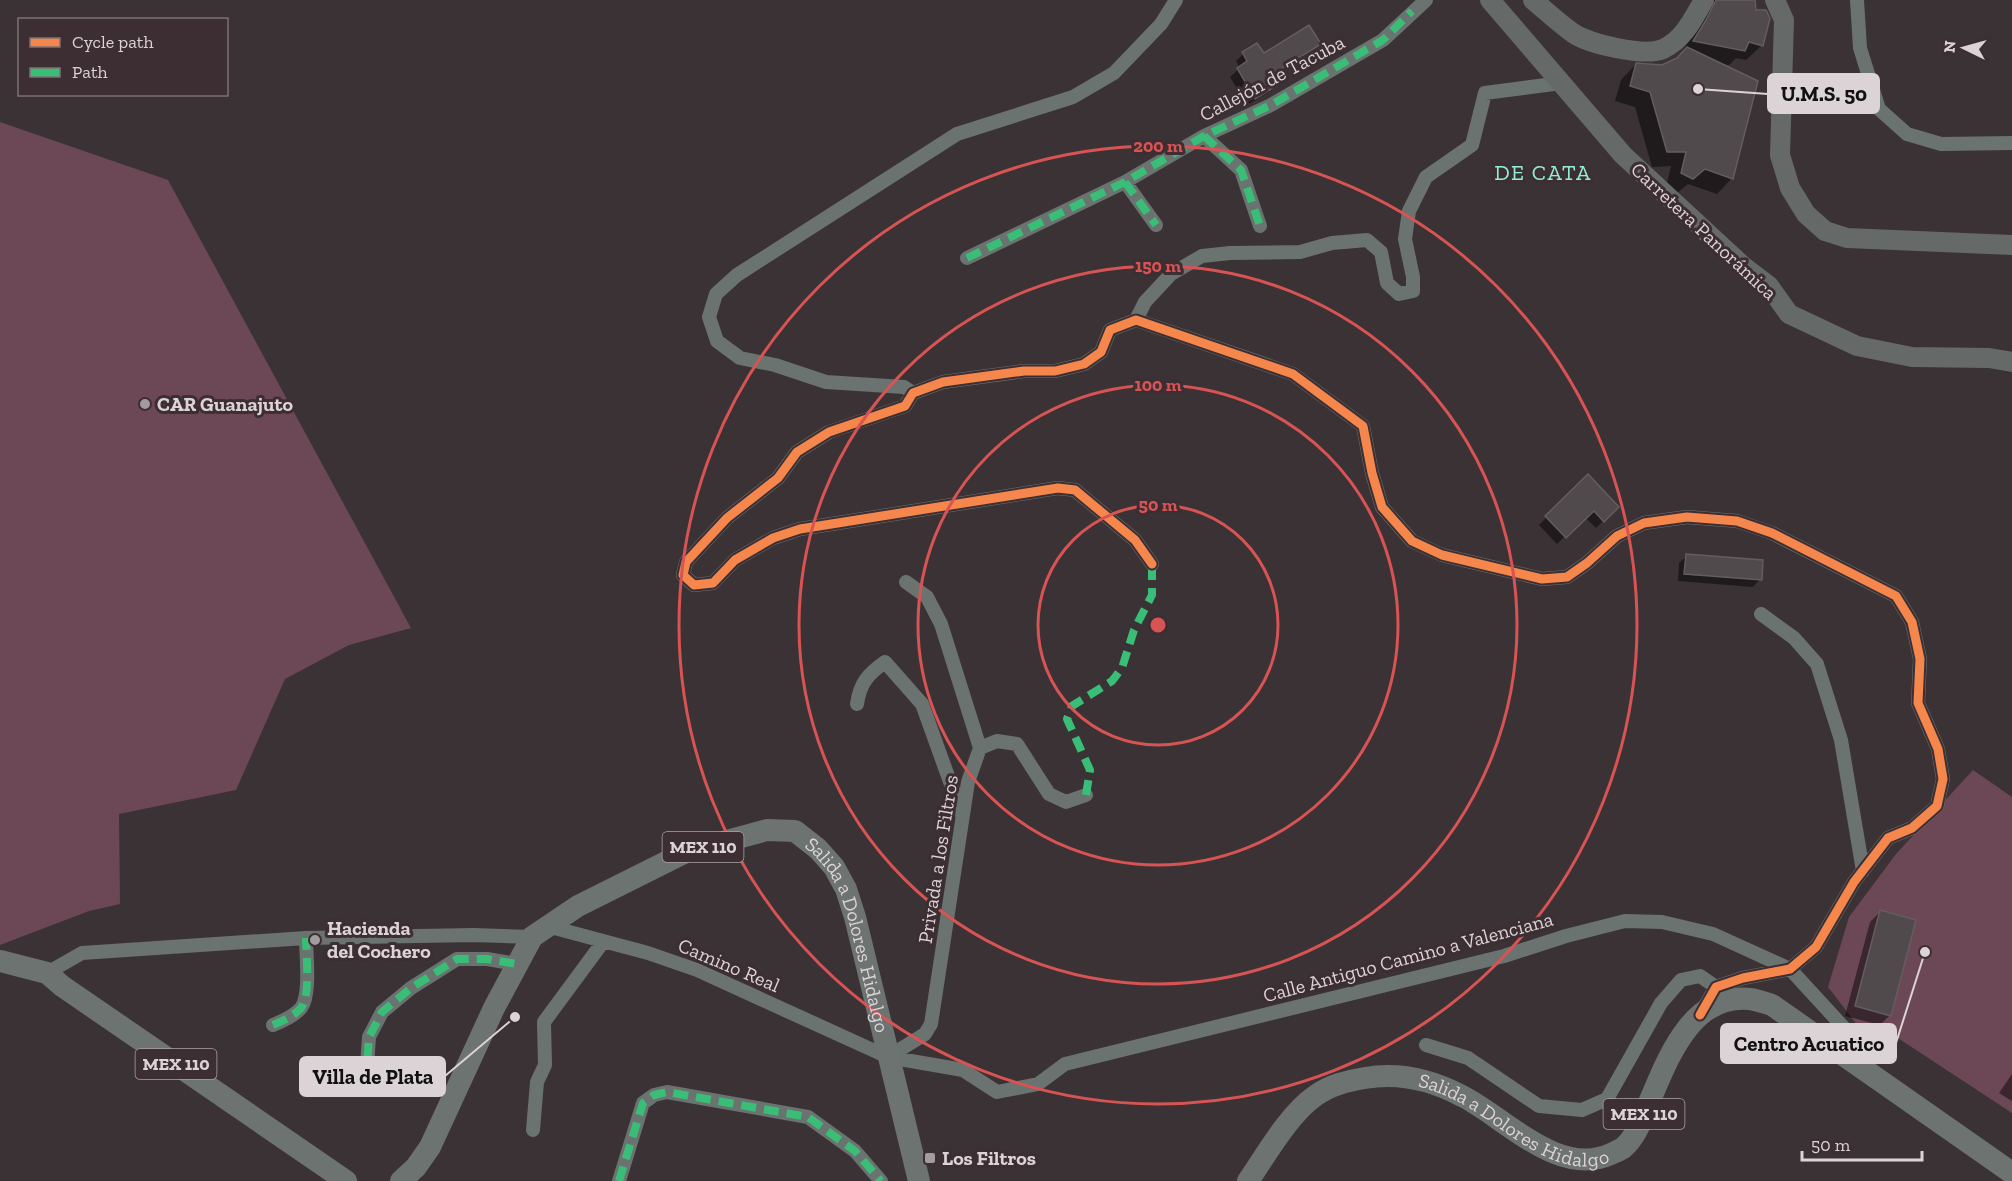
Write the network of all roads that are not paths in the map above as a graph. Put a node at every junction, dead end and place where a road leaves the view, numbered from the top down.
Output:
1 (1176, 0) edge
2 (1426, 0) edge
3 (1490, 0) edge
4 (1533, 0) edge
5 (1704, 0) edge
6 (1775, 0) edge
7 (1857, 0) edge
8 (1409, 6) edge
9 (1561, 83) junction
10 (1204, 136) junction
11 (2012, 143) edge
12 (1125, 182) junction
13 (1156, 225) dead end
14 (1260, 226) dead end
15 (2012, 245) edge
16 (967, 258) dead end
17 (1136, 320) junction
18 (2012, 362) edge
19 (913, 393) junction
20 (1152, 564) dead end
21 (906, 582) dead end
22 (1761, 614) dead end
23 (857, 704) dead end
24 (980, 748) junction
25 (1086, 795) dead end
26 (963, 817) junction
27 (1863, 871) junction
28 (540, 931) junction
29 (306, 938) junction
30 (603, 942) junction
31 (0, 961) edge
32 (518, 964) junction
33 (1790, 969) junction
34 (47, 973) junction
35 (1716, 987) junction
36 (1700, 1015) junction
37 (273, 1025) dead end
38 (1426, 1045) dead end
39 (888, 1057) junction
40 (1856, 1064) junction
41 (366, 1081) dead end
42 (533, 1130) dead end
43 (2012, 1173) edge
44 (346, 1181) edge
45 (401, 1181) edge
46 (620, 1181) edge
47 (881, 1181) edge
48 (919, 1181) edge
49 (1248, 1181) edge

1 - 19 street
2 - 8 street, Callejón de Tacuba
3 - 9 street, Carretera Panorámica
4 - 5 street
6 - 15 street
7 - 11 street
8 - 10 street, Callejón de Tacuba
9 - 17 street
9 - 18 street, Carretera Panorámica
10 - 12 street, Callejón de Tacuba
10 - 14 street
12 - 13 street
12 - 16 street, Callejón de Tacuba
17 - 19 street
17 - 27 street
19 - 20 street
21 - 24 street
22 - 27 street
23 - 26 street
24 - 25 street
24 - 26 street, Privada a los Filtros
26 - 39 street, Privada a los Filtros
27 - 33 street
28 - 29 street, Camino Real
28 - 30 street, Camino Real
28 - 32 main road, Salida a Dolores Hidalgo / MEX 110
28 - 39 main road, Salida a Dolores Hidalgo / MEX 110
29 - 34 street, Camino Real
29 - 37 street
30 - 39 street, Camino Real
30 - 42 street
31 - 34 main road, MEX 110
32 - 41 street
32 - 45 main road, Salida a Dolores Hidalgo / MEX 110
33 - 35 street
33 - 39 street, Calle Antiguo Camino a Valenciana
33 - 40 street
34 - 44 main road, MEX 110
35 - 36 street
35 - 38 street
36 - 40 main road, Salida a Dolores Hidalgo / MEX 110
36 - 49 main road, Salida a Dolores Hidalgo / MEX 110
39 - 48 main road, Salida a Dolores Hidalgo / MEX 110
40 - 43 main road, Salida a Dolores Hidalgo / MEX 110
46 - 47 street

